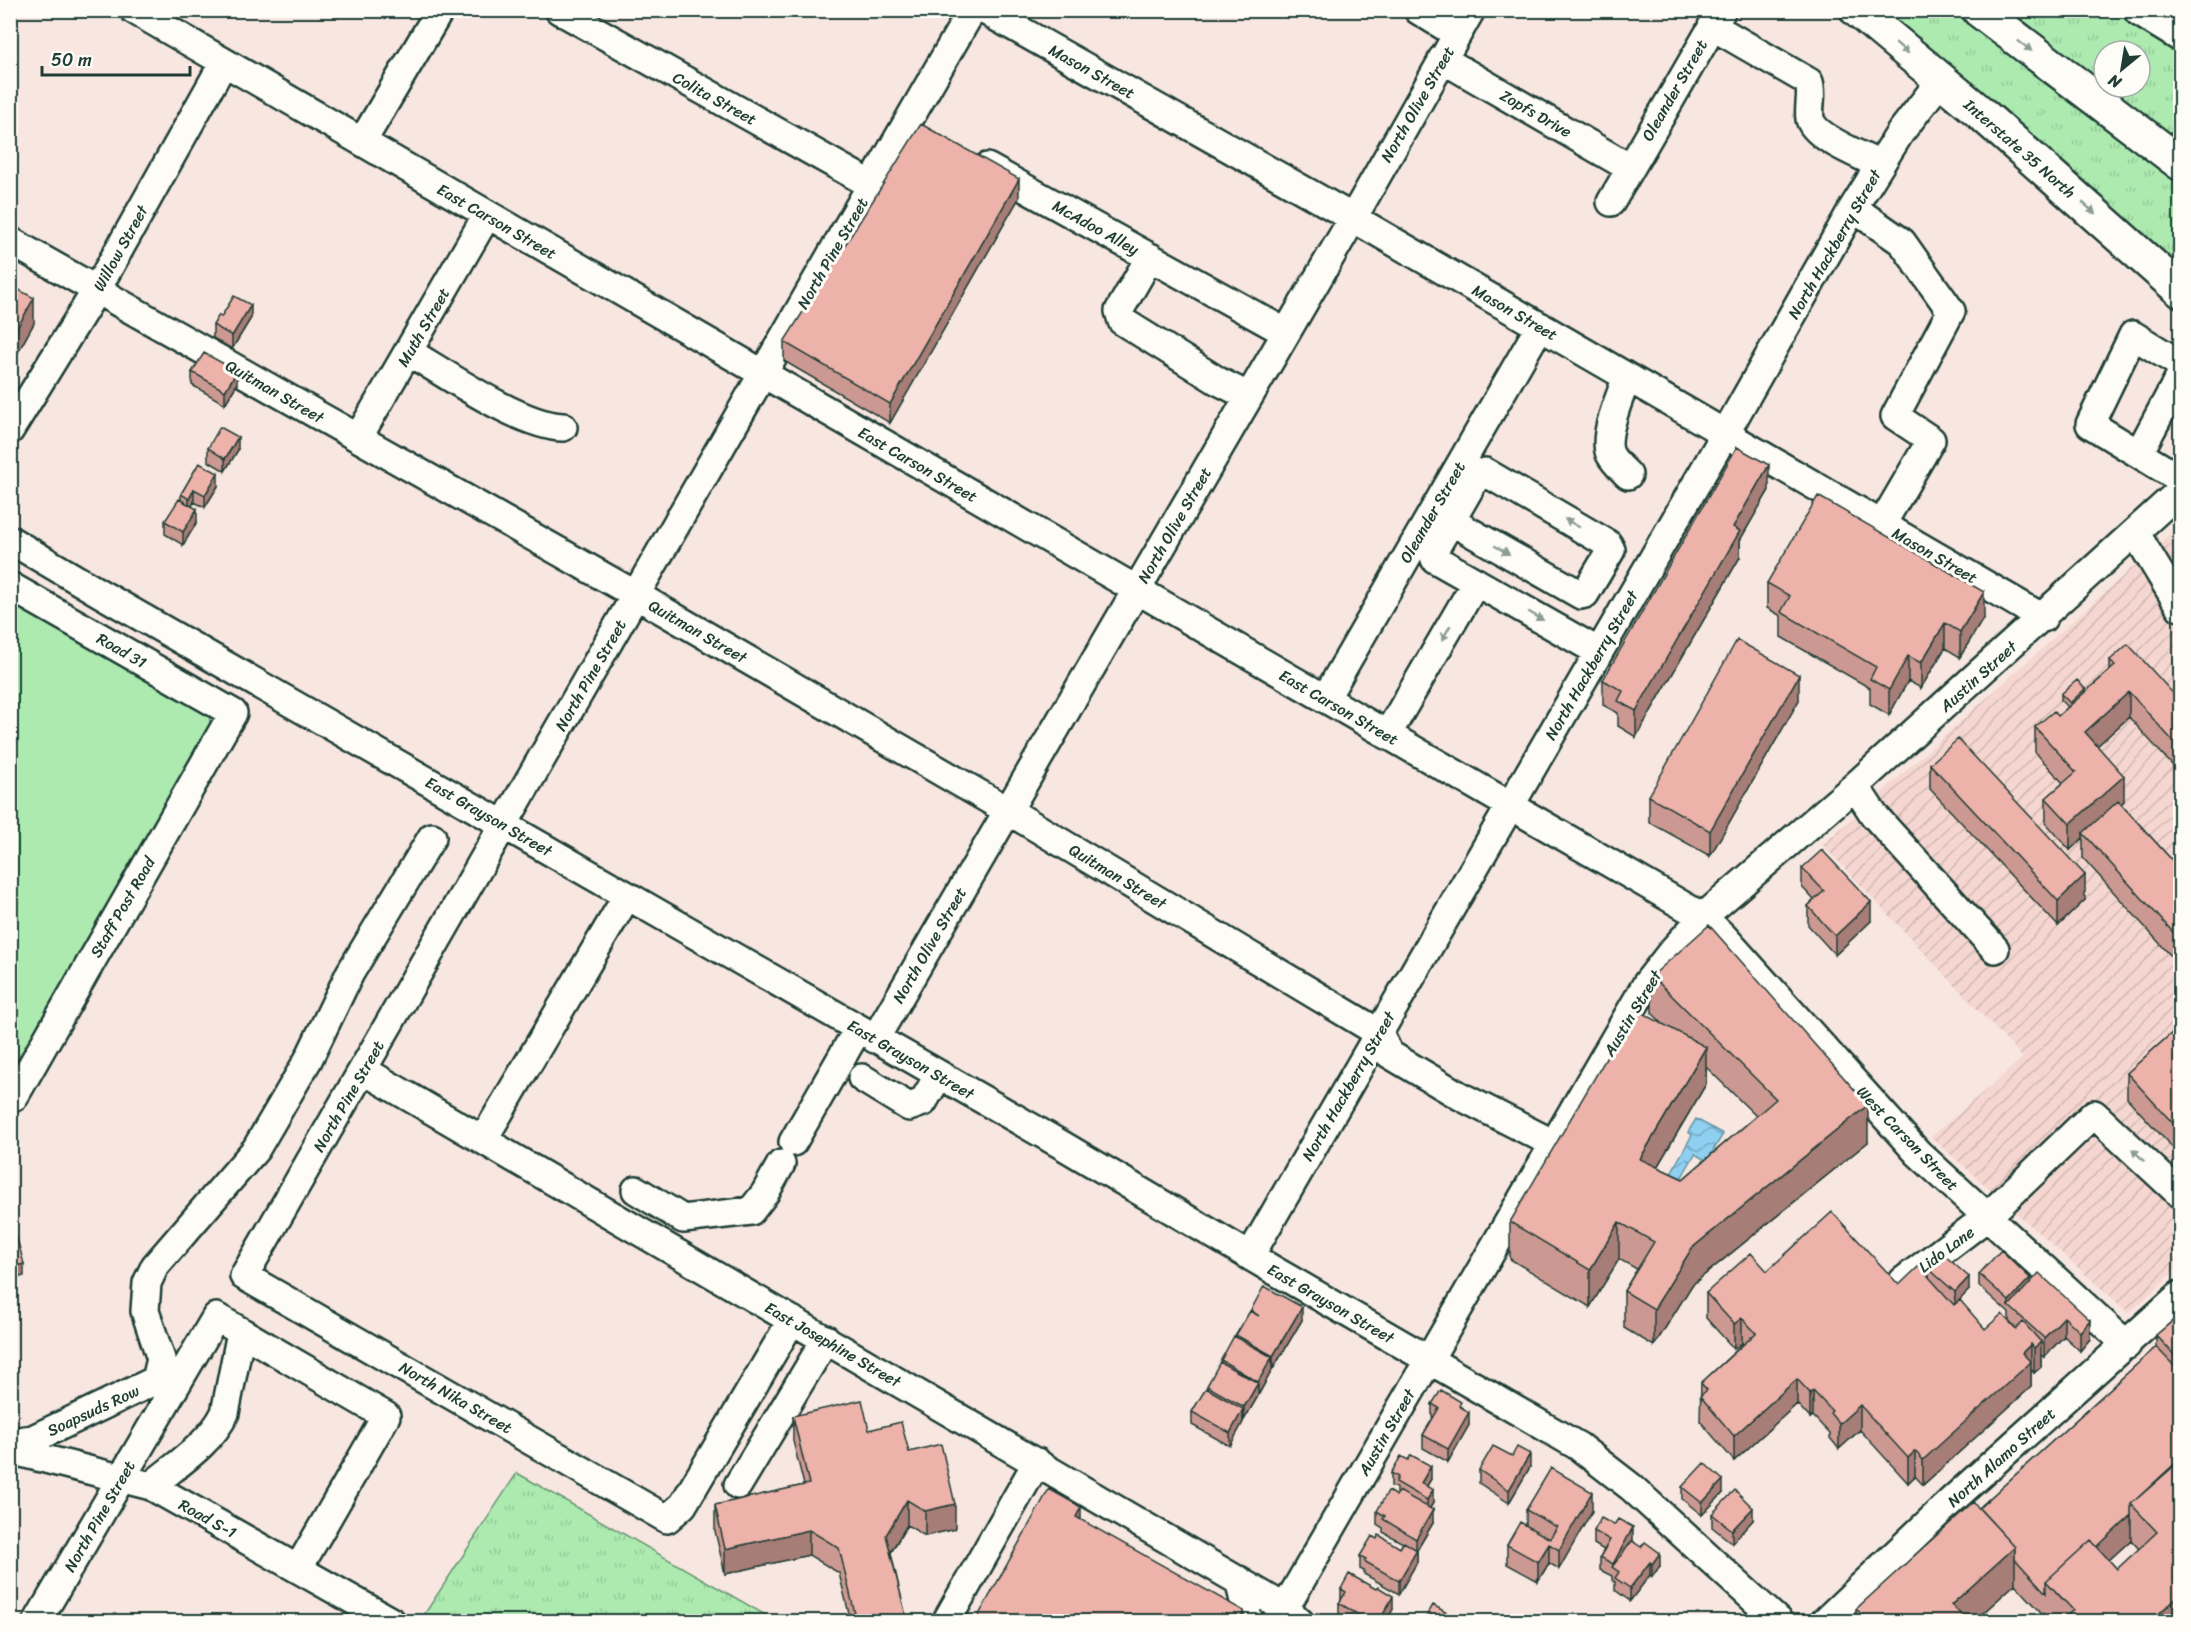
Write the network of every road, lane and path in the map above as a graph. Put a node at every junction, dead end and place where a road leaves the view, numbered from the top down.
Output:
1 (134, 10) edge
2 (440, 10) edge
3 (559, 10) edge
4 (972, 10) edge
5 (984, 10) edge
6 (1418, 10) edge
7 (1471, 10) edge
8 (1857, 10) edge
9 (1978, 10) edge
10 (2141, 10) edge
11 (1716, 18) edge
12 (1457, 34) junction
13 (2181, 34) edge
14 (1442, 59) junction
15 (224, 63) junction
16 (1941, 80) junction
17 (362, 142) junction
18 (968, 157) edge
19 (2181, 163) edge
20 (1880, 165) junction
21 (1630, 168) junction
22 (872, 185) junction
23 (1611, 202) dead end
24 (1853, 208) junction
25 (487, 215) junction
26 (1353, 218) junction
27 (10, 241) edge
28 (1150, 257) junction
29 (97, 289) junction
30 (2181, 290) edge
31 (1540, 326) junction
32 (1285, 332) junction
33 (408, 352) junction
34 (2181, 364) edge
35 (763, 374) junction
36 (2181, 376) edge
37 (1627, 377) junction
38 (1248, 396) junction
39 (563, 428) dead end
40 (10, 430) edge
41 (1725, 434) junction
42 (358, 438) junction
43 (2139, 453) junction
44 (1628, 475) dead end
45 (2181, 479) edge
46 (2181, 491) edge
47 (1451, 521) junction
48 (1882, 525) junction
49 (2135, 532) junction
50 (10, 540) edge
51 (1599, 570) junction
52 (1476, 582) junction
53 (10, 586) edge
54 (1137, 590) junction
55 (1634, 591) junction
56 (636, 595) junction
57 (2181, 607) edge
58 (2043, 618) junction
59 (1599, 652) junction
60 (1325, 699) junction
61 (233, 713) joint
62 (1387, 735) junction
63 (1855, 786) junction
64 (1510, 805) junction
65 (1007, 810) junction
66 (504, 825) junction
67 (432, 837) dead end
68 (627, 896) junction
69 (1703, 917) junction
70 (1995, 949) dead end
71 (1379, 1033) junction
72 (867, 1034) junction
73 (363, 1070) junction
74 (939, 1075) junction
75 (862, 1078) dead end
76 (10, 1100) edge
77 (483, 1140) junction
78 (1554, 1144) junction
79 (2181, 1194) edge
80 (1988, 1216) junction
81 (641, 1231) junction
82 (1250, 1256) junction
83 (244, 1276) joint
84 (1903, 1281) edge
85 (2181, 1295) edge
86 (792, 1320) junction
87 (241, 1332) junction
88 (826, 1339) junction
89 (2127, 1344) junction
90 (1428, 1359) junction
91 (165, 1385) junction
92 (10, 1442) edge
93 (10, 1450) edge
94 (1036, 1462) junction
95 (122, 1478) junction
96 (738, 1485) dead end
97 (151, 1486) junction
98 (298, 1569) junction
99 (1239, 1580) junction
100 (1287, 1617) edge
101 (37, 1622) edge
102 (392, 1622) edge
103 (946, 1622) edge
104 (1250, 1622) edge
105 (1779, 1622) edge
106 (1824, 1622) edge

1 - 15 street, East Carson Street
2 - 17 street
3 - 22 street, Colita Street
4 - 22 street, North Pine Street
5 - 26 street, Mason Street
6 - 12 street
7 - 12 street, North Olive Street
8 -> 16 main road, Interstate 35 North
9 -> 19 main road
10 - 13 main road
11 - 20 street
11 - 21 street, Oleander Street
12 - 14 street, North Olive Street
14 - 21 street, Zopfs Drive
14 - 26 street, North Olive Street
15 - 17 street, East Carson Street
15 - 29 street, Willow Street
16 - 20 street, North Hackberry Street
16 -> 30 main road, Interstate 35 North
17 - 25 street, East Carson Street
18 - 28 street, McAdoo Alley
20 - 24 street, North Hackberry Street
21 - 23 street, Oleander Street
22 - 35 street, North Pine Street
24 - 41 street, North Hackberry Street
24 - 48 street
25 - 33 street, Muth Street
25 - 35 street, East Carson Street
26 - 31 street, Mason Street
26 - 32 street, North Olive Street
27 - 29 street, Quitman Street
28 - 32 street, McAdoo Alley
28 - 38 street
29 - 40 street, Willow Street
29 - 42 street, Quitman Street
31 - 37 street, Mason Street
31 - 60 street, Oleander Street
32 - 38 street, North Olive Street
33 - 39 street
33 - 42 street, Muth Street
34 - 43 street
35 - 54 street, East Carson Street
35 - 56 street, North Pine Street
36 - 43 street
37 - 41 street, Mason Street
37 - 44 street
38 - 54 street, North Olive Street
41 - 48 street, Mason Street
41 - 55 street, North Hackberry Street
42 - 56 street, Quitman Street
43 - 45 street
46 - 49 street, Austin Street
47 -> 51 street
51 -> 47 street
47 - 52 street
48 - 58 street, Mason Street
49 - 57 street
49 - 58 street, Austin Street
50 - 66 street, East Grayson Street
51 - 55 street
52 -> 59 street
52 -> 62 street
53 - 61 street, Road 31
54 - 60 street, East Carson Street
54 - 65 street, North Olive Street
55 - 59 street, North Hackberry Street
56 - 65 street, Quitman Street
56 - 66 street, North Pine Street
58 - 63 street, Austin Street
59 - 64 street, North Hackberry Street
60 - 62 street, East Carson Street
61 - 76 street, Staff Post Road
62 - 64 street, East Carson Street
63 - 69 street, Austin Street
63 - 70 street
64 - 69 street, East Carson Street
64 - 71 street, North Hackberry Street
65 - 71 street, Quitman Street
65 - 72 street, North Olive Street
66 - 68 street, East Grayson Street
66 - 73 street, North Pine Street
67 - 91 street
68 - 72 street, East Grayson Street
68 - 77 street
69 - 78 street, Austin Street
69 - 80 street, West Carson Street
71 - 78 street
71 - 82 street, North Hackberry Street
72 - 74 street, East Grayson Street
72 - 81 street, North Olive Street
73 - 77 street, East Josephine Street
73 - 83 street, North Pine Street
74 - 75 street
74 - 82 street, East Grayson Street
77 - 81 street, East Josephine Street
78 - 90 street, Austin Street
79 -> 80 street, Lido Lane
80 - 84 street, Lido Lane
80 - 89 street, West Carson Street
81 - 86 street, East Josephine Street
82 - 90 street, East Grayson Street
83 - 86 street, North Nika Street
85 - 89 street, North Alamo Street
86 - 88 street, East Josephine Street
87 - 91 street, North Pine Street
87 - 97 street
87 - 98 street
88 - 94 street, East Josephine Street
88 - 96 street
89 - 106 street, North Alamo Street
90 - 100 street, Austin Street
90 - 105 street, East Grayson Street
91 - 92 street, Soapsuds Row
91 - 95 street, North Pine Street
93 - 95 street, Road S-1
94 - 99 street, East Josephine Street
94 - 103 street
95 - 97 street, Road S-1
95 - 101 street, North Pine Street
97 - 98 street, Road S-1
98 - 102 street, Road S-1
99 - 100 street, East Josephine Street
99 - 104 street

